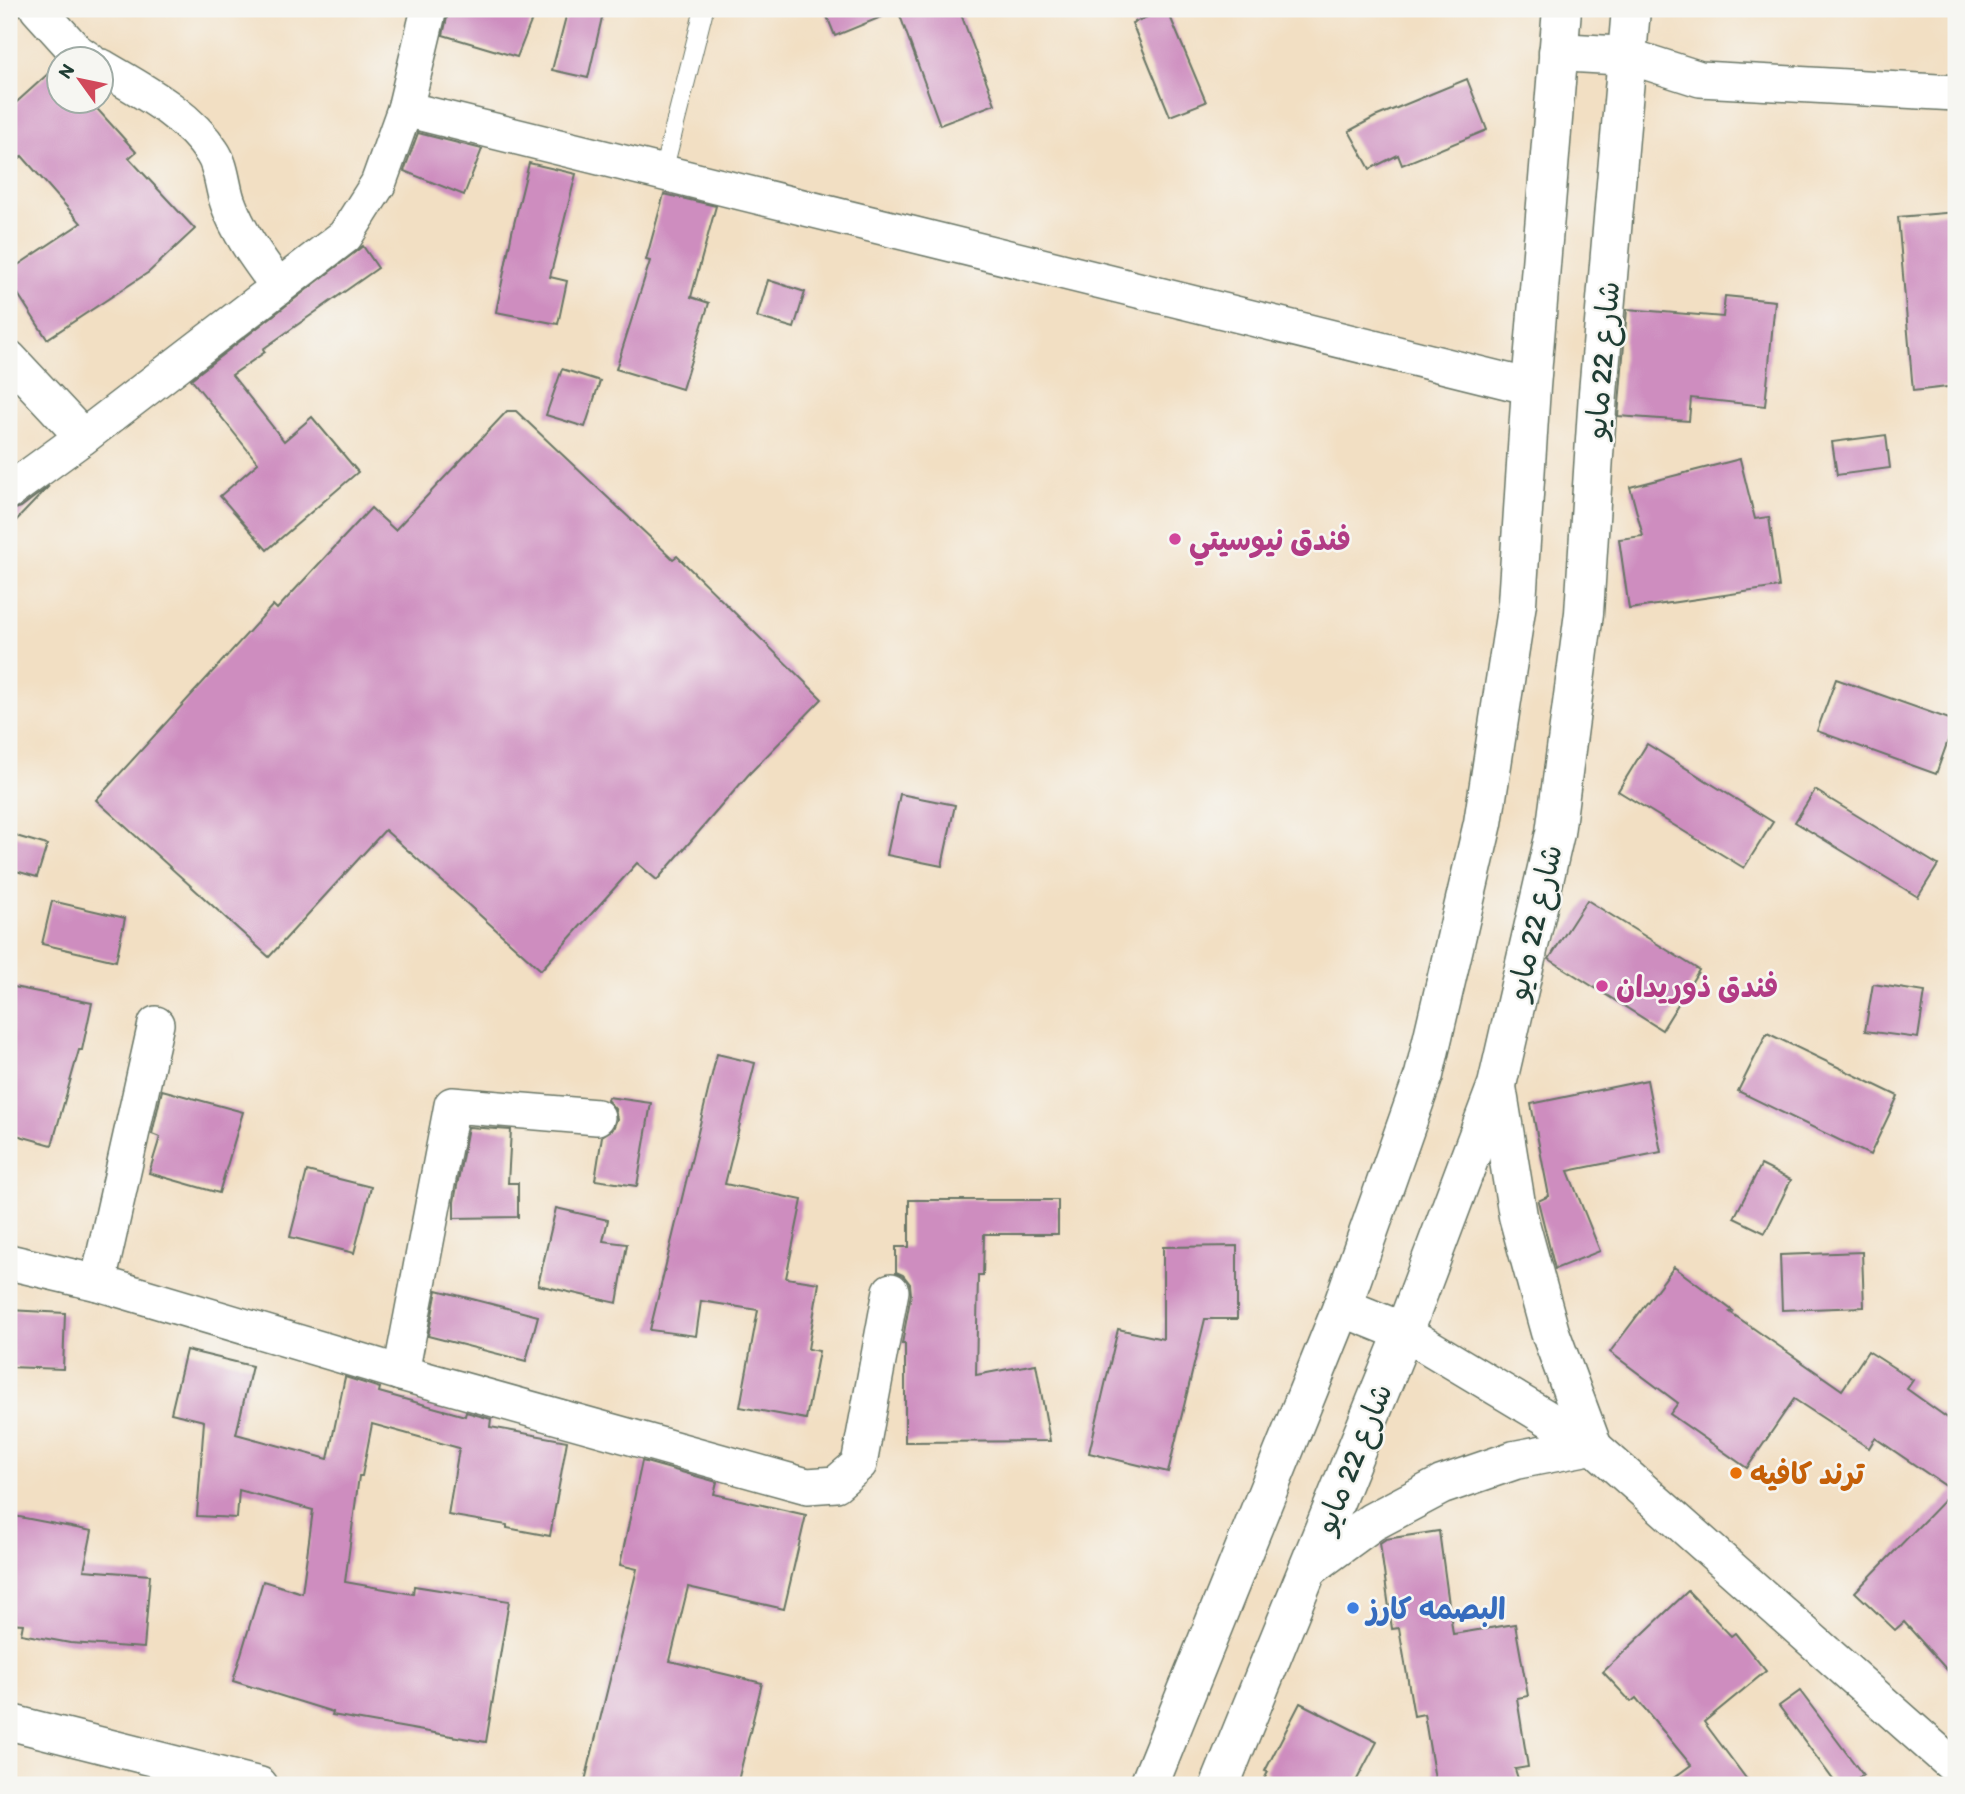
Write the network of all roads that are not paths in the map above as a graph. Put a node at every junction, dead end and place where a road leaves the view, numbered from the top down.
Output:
1 (38, 9) edge
2 (429, 9) edge
3 (704, 9) edge
4 (1562, 9) edge
5 (1631, 9) edge
6 (71, 46) edge
7 (1558, 52) junction
8 (1628, 56) junction
9 (116, 75) edge
10 (1956, 93) edge
11 (405, 108) junction
12 (663, 172) junction
13 (278, 286) junction
14 (9, 358) edge
15 (1531, 387) junction
16 (83, 437) junction
17 (9, 491) edge
18 (156, 1024) dead end
19 (1497, 1084) junction
20 (597, 1117) dead end
21 (9, 1262) edge
22 (98, 1283) junction
23 (891, 1291) dead end
24 (1342, 1307) junction
25 (1404, 1332) junction
26 (401, 1373) junction
27 (1592, 1445) junction
28 (1309, 1568) junction
29 (9, 1722) edge
30 (1956, 1768) edge
31 (260, 1785) edge
32 (1149, 1785) edge
33 (1220, 1785) edge

1 - 6 street
2 - 11 street
3 - 12 lane
4 - 7 main road
5 - 8 main road, شارع 22 مايو
7 - 8 main road
7 - 15 main road
8 - 10 street
8 - 19 main road, شارع 22 مايو
9 - 13 street
11 - 12 street
11 - 13 street
12 - 15 street
13 - 16 street
14 - 16 street
15 - 24 main road
16 - 17 street
18 - 22 street
19 - 25 main road, شارع 22 مايو
19 - 27 main road
20 - 26 street
21 - 22 street
22 - 26 street
23 - 26 street
24 - 25 main road
24 - 32 main road
25 - 27 street
25 - 28 main road, شارع 22 مايو
27 - 28 main road
27 - 30 street
28 - 33 main road, شارع 22 مايو
29 - 31 street

